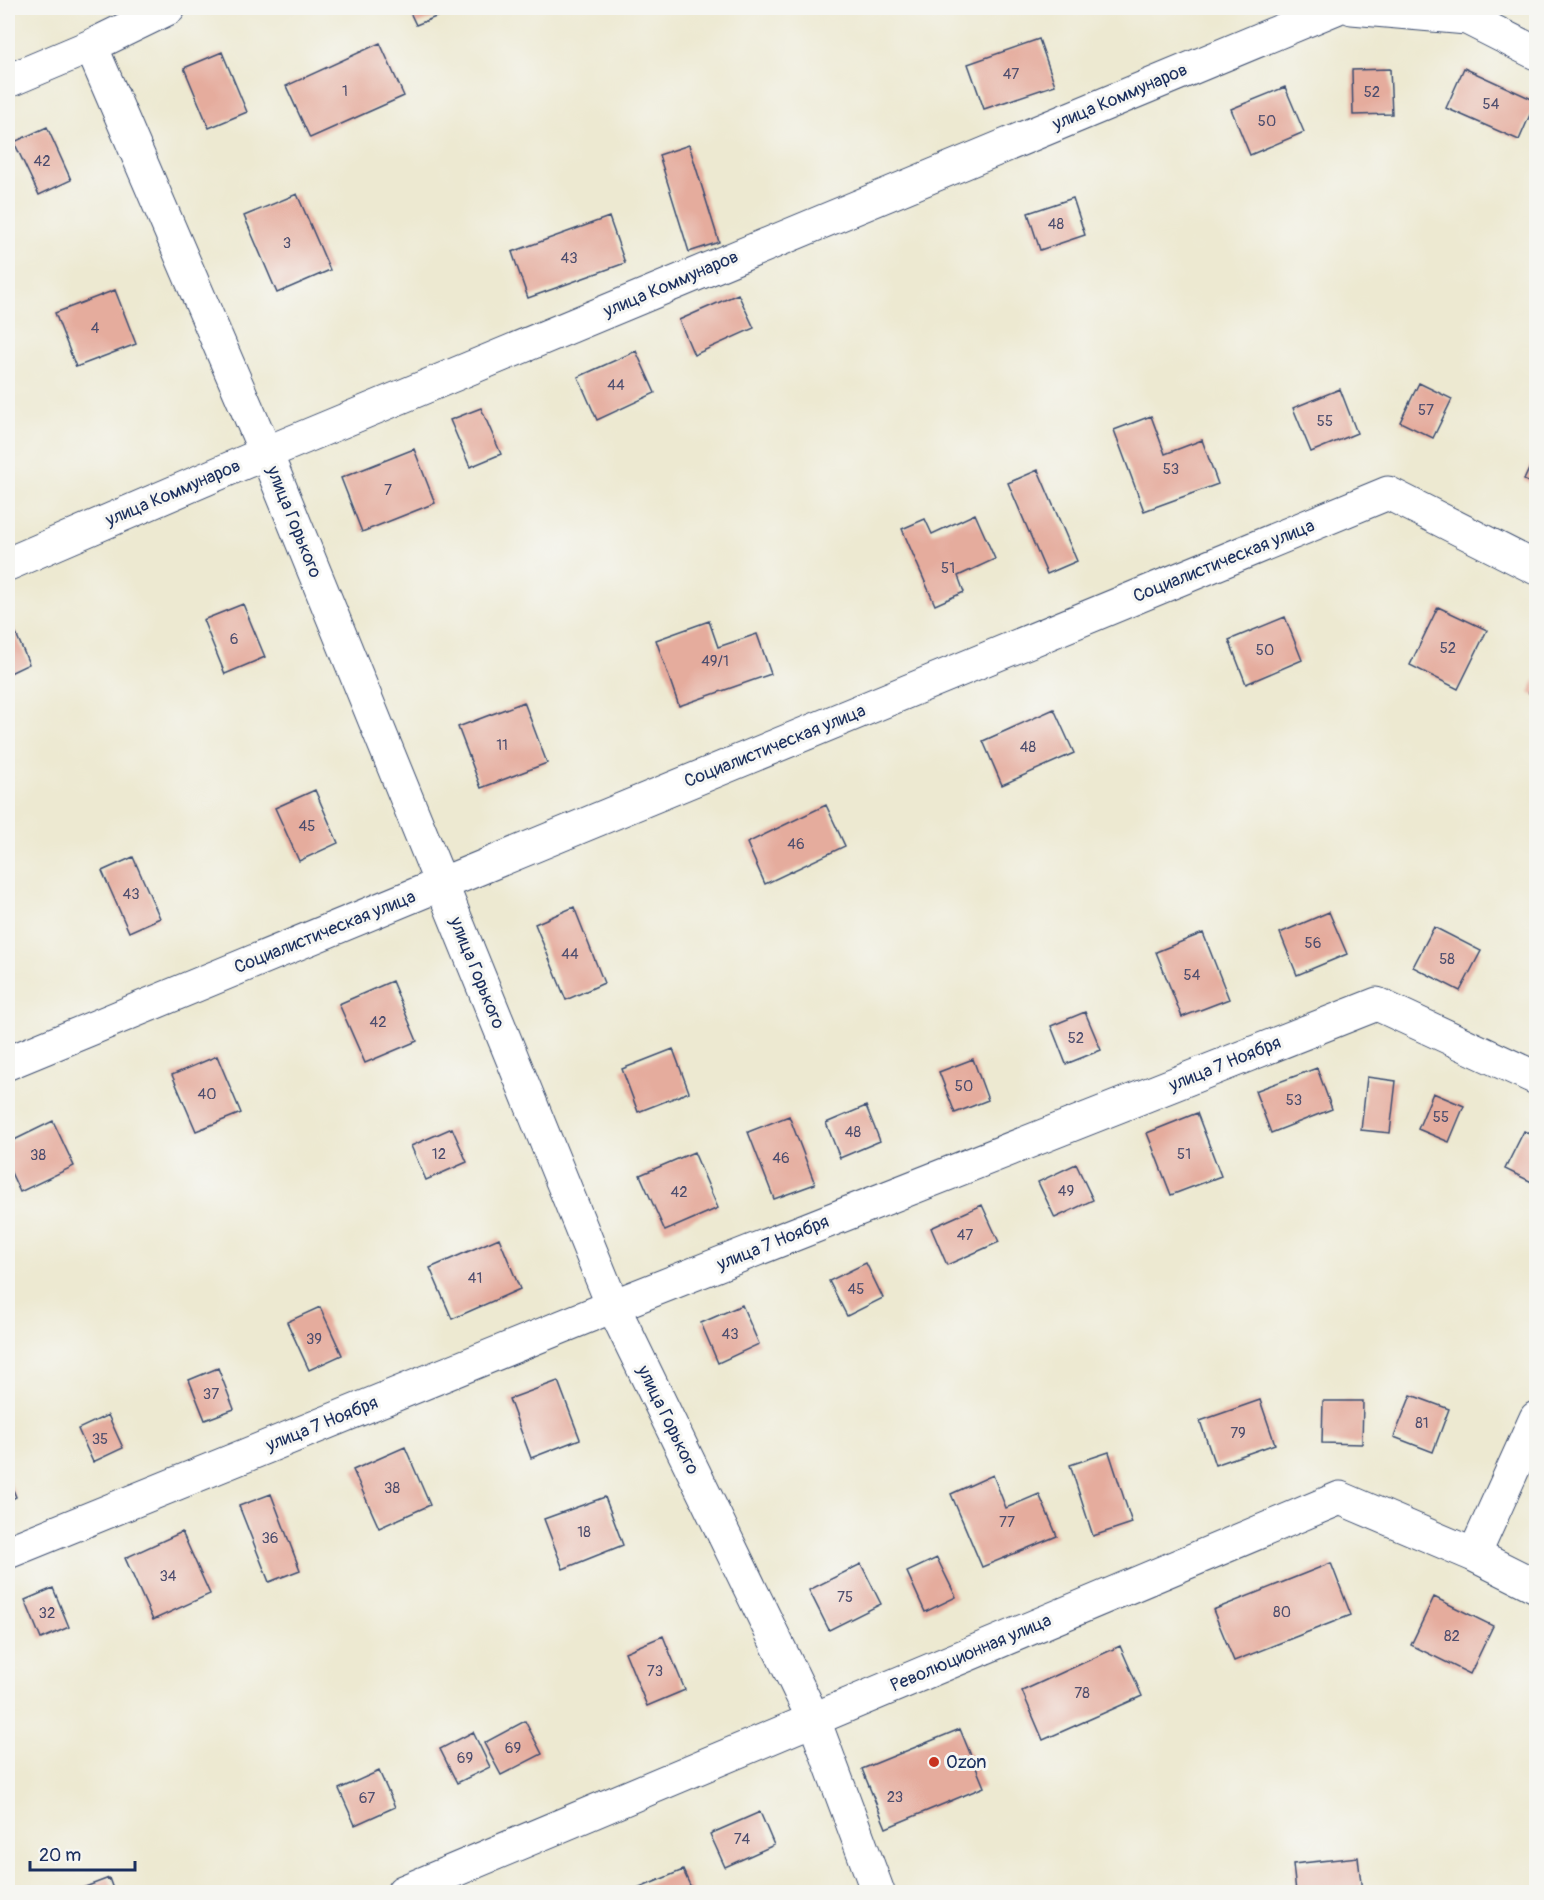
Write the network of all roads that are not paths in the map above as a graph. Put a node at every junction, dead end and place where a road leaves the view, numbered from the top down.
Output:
1 (169, 8) edge
2 (1336, 8) edge
3 (1352, 8) edge
4 (91, 46) junction
5 (1536, 53) edge
6 (8, 81) edge
7 (266, 453) junction
8 (8, 564) edge
9 (1536, 568) edge
10 (441, 884) junction
11 (8, 1063) edge
12 (1536, 1078) edge
13 (613, 1306) junction
14 (1536, 1419) edge
15 (8, 1552) edge
16 (1474, 1555) junction
17 (1536, 1587) edge
18 (814, 1720) junction
19 (403, 1893) edge
20 (878, 1893) edge

1 - 4 street
2 - 7 street, улица Коммунаров
3 - 5 street
4 - 6 street
4 - 7 street, улица Горького
7 - 8 street, улица Коммунаров
7 - 10 street, улица Горького
9 - 10 street, Социалистическая улица
10 - 11 street, Социалистическая улица
10 - 13 street, улица Горького
12 - 13 street, улица 7 Ноября
13 - 15 street, улица 7 Ноября
13 - 18 street, улица Горького
14 - 16 street
16 - 17 street, Революционная улица
16 - 18 street, Революционная улица
18 - 19 street, Революционная улица
18 - 20 street, улица Горького

